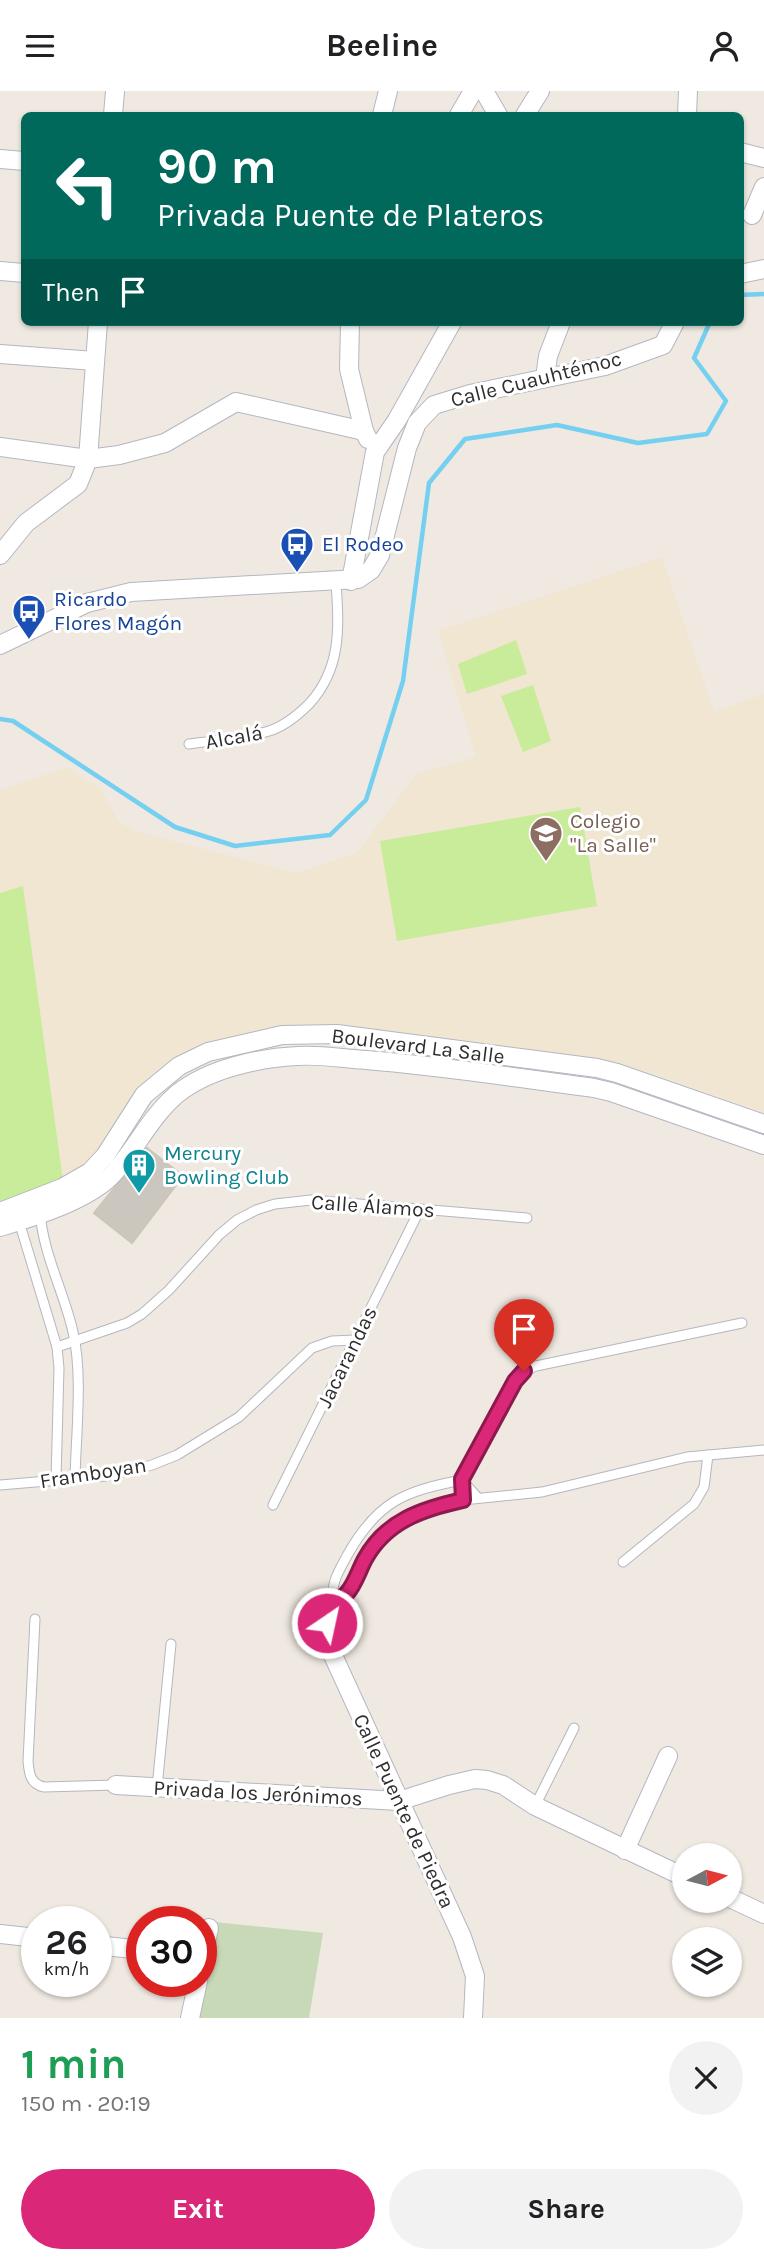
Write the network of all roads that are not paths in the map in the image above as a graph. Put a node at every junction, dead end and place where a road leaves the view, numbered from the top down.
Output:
1 (115, 91) edge
2 (388, 91) edge
3 (473, 91) edge
4 (484, 91) edge
5 (540, 91) edge
6 (688, 91) edge
7 (113, 112) edge
8 (383, 112) edge
9 (461, 112) edge
10 (496, 112) edge
11 (526, 112) edge
12 (687, 112) edge
13 (744, 153) edge
14 (764, 158) edge
15 (0, 159) edge
16 (21, 160) edge
17 (764, 187) edge
18 (752, 215) dead end
19 (764, 269) edge
20 (0, 271) edge
21 (21, 273) edge
22 (744, 273) edge
23 (98, 326) edge
24 (350, 326) edge
25 (450, 326) edge
26 (559, 326) edge
27 (673, 326) edge
28 (0, 354) edge
29 (95, 361) junction
30 (545, 378) junction
31 (364, 431) junction
32 (0, 447) edge
33 (375, 452) junction
34 (88, 459) junction
35 (0, 555) edge
36 (344, 581) junction
37 (0, 645) edge
38 (189, 744) dead end
39 (764, 1123) edge
40 (764, 1145) edge
41 (40, 1206) junction
42 (420, 1209) junction
43 (11, 1213) edge
44 (527, 1218) dead end
45 (0, 1227) edge
46 (742, 1323) dead end
47 (355, 1340) junction
48 (75, 1342) junction
49 (57, 1347) junction
50 (764, 1450) edge
51 (708, 1455) junction
52 (75, 1478) junction
53 (462, 1479) junction
54 (56, 1480) junction
55 (0, 1485) edge
56 (478, 1498) junction
57 (463, 1500) junction
58 (273, 1505) dead end
59 (623, 1562) dead end
60 (332, 1606) junction
61 (35, 1619) dead end
62 (171, 1644) dead end
63 (574, 1728) dead end
64 (668, 1756) dead end
65 (116, 1785) joint
66 (158, 1787) junction
67 (399, 1801) junction
68 (535, 1805) junction
69 (625, 1850) junction
70 (672, 1872) edge
71 (742, 1904) edge
72 (764, 1914) edge
73 (0, 1934) edge
74 (21, 1936) edge
75 (195, 1997) edge
76 (190, 2018) edge
77 (473, 2018) edge

1 - 7 street
2 - 8 street
3 - 9 street
4 - 10 street
5 - 11 street
6 - 12 street
13 - 14 street
15 - 16 street
17 - 18 street
19 - 22 street
20 - 21 street
23 - 29 street
24 - 31 street
25 - 33 street
26 - 30 street
27 - 30 street, Calle Cuauhtémoc
28 - 29 street
29 - 34 street
30 - 36 street, Calle Cuauhtémoc
31 - 33 street
31 - 34 street
32 - 34 street
33 - 36 street
34 - 35 street
36 - 37 street
36 - 38 lane, Alcalá
39 - 41 street, Boulevard La Salle
40 - 41 street, Boulevard La Salle
41 - 43 street, Boulevard La Salle
41 - 48 lane
42 - 44 lane, Calle Álamos
42 - 47 lane, Jacarandas
42 - 48 lane, Calle Álamos
43 - 45 street, Boulevard La Salle
43 - 49 lane
46 - 53 lane
47 - 52 lane, Framboyan
47 - 58 lane, Jacarandas
48 - 49 lane, Calle Álamos
48 - 52 lane
49 - 54 lane
50 - 51 lane
51 - 56 lane
51 - 59 lane
52 - 54 lane, Framboyan
53 - 56 lane
53 - 57 lane
53 - 60 lane, Calle Puente de Piedra
54 - 55 lane, Framboyan
56 - 57 lane
57 - 60 lane
60 - 67 street, Calle Puente de Piedra
61 - 65 lane
62 - 66 lane
63 - 68 lane
64 - 69 street
65 - 66 street, Privada los Jerónimos
66 - 67 street, Privada los Jerónimos
67 - 68 street, Privada los Jerónimos
67 - 77 street, Calle Puente de Piedra
68 - 69 street, Privada los Jerónimos
69 - 70 street, Privada los Jerónimos
71 - 72 street
73 - 74 street
75 - 76 street

